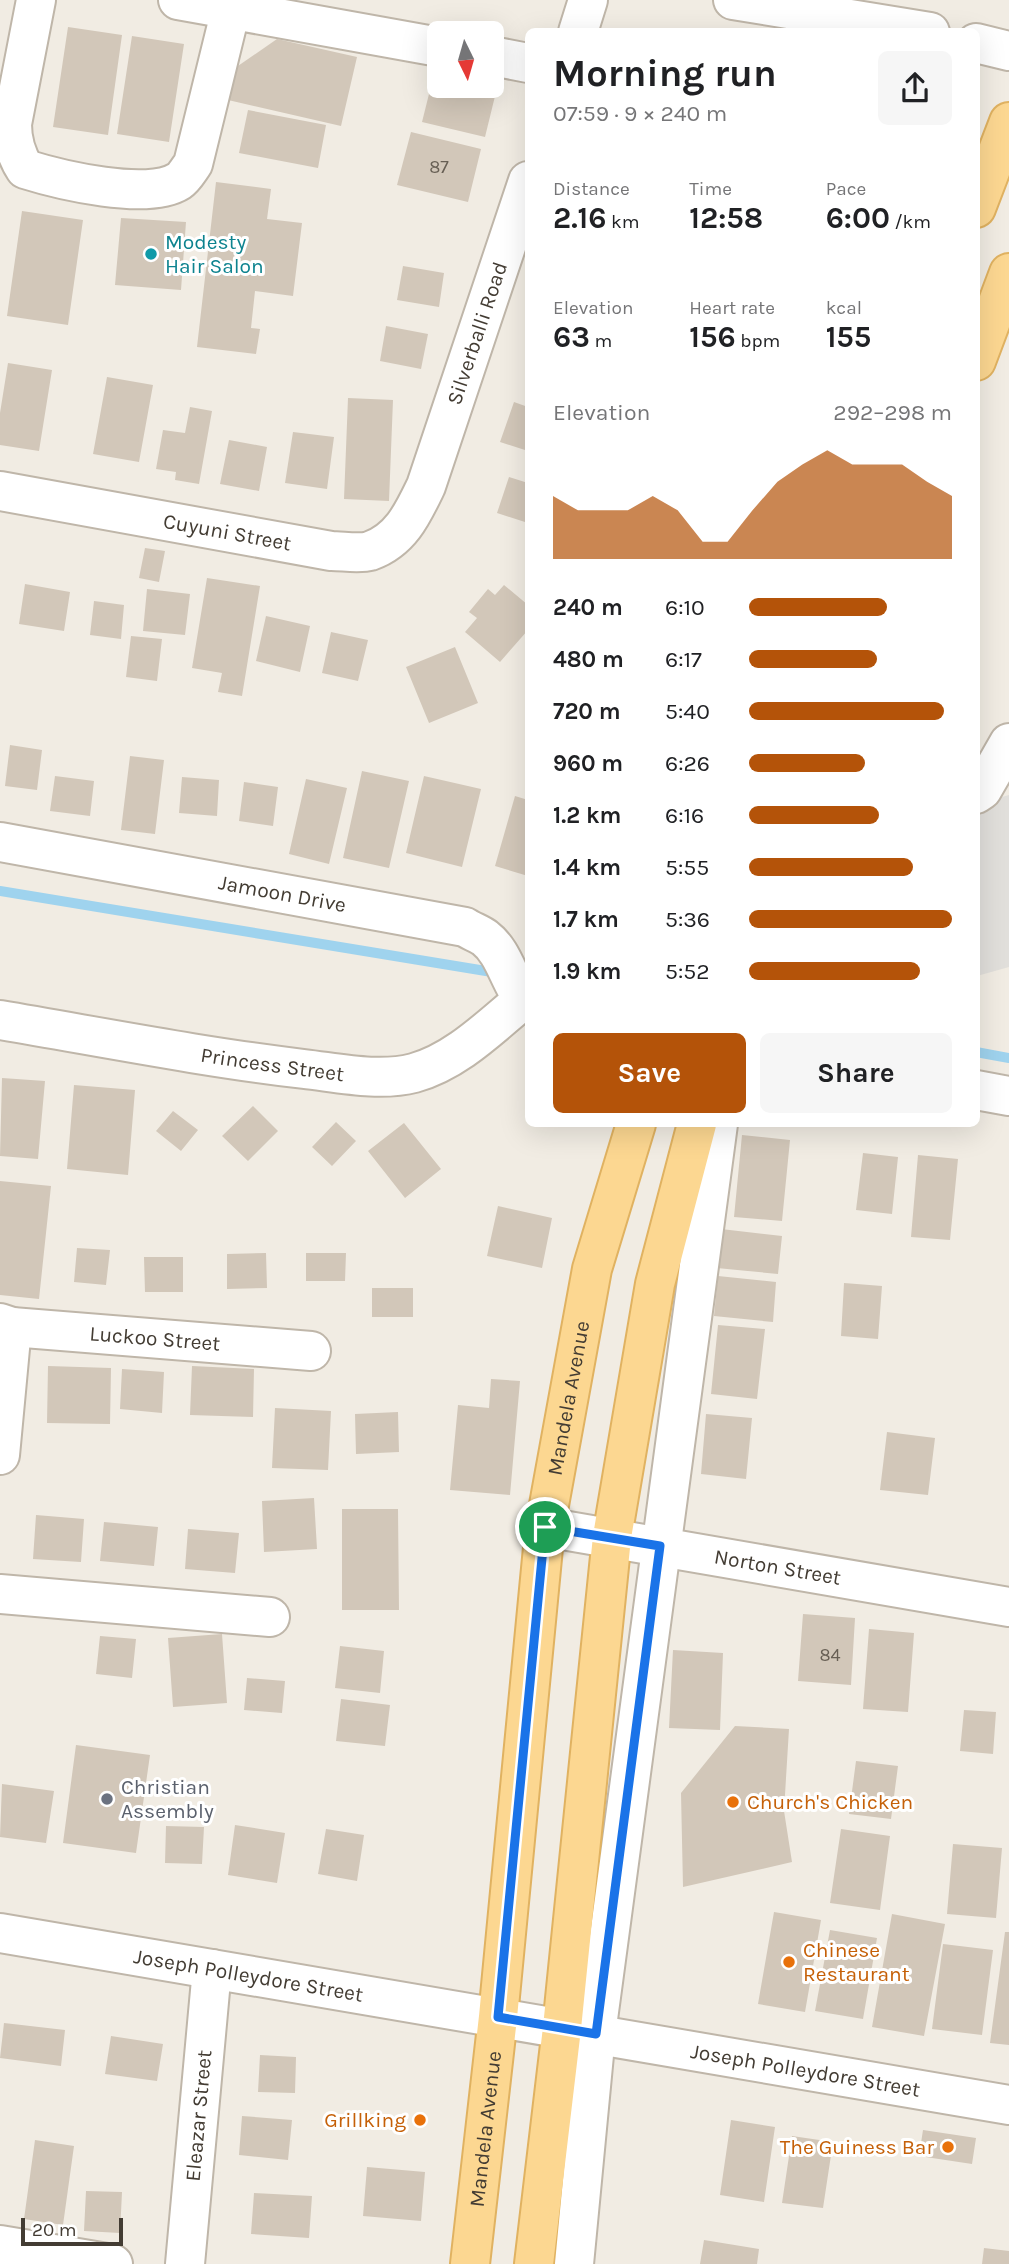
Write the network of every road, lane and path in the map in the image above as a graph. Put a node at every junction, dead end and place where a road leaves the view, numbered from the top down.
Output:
1 (36, 0) edge
2 (178, 0) edge
3 (589, 0) edge
4 (733, 0) edge
5 (230, 9) junction
6 (927, 20) edge
7 (579, 28) edge
8 (980, 44) edge
9 (427, 45) edge
10 (1009, 51) edge
11 (504, 58) edge
12 (525, 62) edge
13 (1009, 122) edge
14 (525, 190) edge
15 (980, 198) edge
16 (1009, 273) edge
17 (980, 350) edge
18 (426, 486) joint
19 (0, 491) edge
20 (1009, 743) edge
21 (980, 791) edge
22 (0, 842) edge
23 (523, 997) edge
24 (0, 1020) edge
25 (980, 1091) edge
26 (1009, 1096) edge
27 (635, 1127) edge
28 (696, 1127) edge
29 (718, 1127) edge
30 (6, 1325) edge
31 (311, 1351) dead end
32 (0, 1455) edge
33 (545, 1527) junction
34 (612, 1537) junction
35 (660, 1546) junction
36 (0, 1594) edge
37 (1009, 1607) edge
38 (270, 1617) dead end
39 (0, 1933) edge
40 (212, 1969) junction
41 (498, 2017) junction
42 (579, 2031) junction
43 (1009, 2105) edge
44 (0, 2245) edge
45 (113, 2264) edge
46 (185, 2264) edge
47 (470, 2264) edge
48 (534, 2264) edge
49 (574, 2264) edge

1 - 5 street
2 - 5 street
3 - 7 street
4 - 6 street
5 - 9 street
8 - 10 street
11 - 12 street
13 - 15 main road
14 - 18 street, Silverballi Road
16 - 17 main road
18 - 19 street, Cuyuni Street
20 - 21 street
22 - 23 street, Jamoon Drive
23 - 24 street, Princess Street
25 - 26 street
27 - 33 main road, Mandela Avenue
28 - 34 main road
29 - 35 street
30 - 31 street, Luckoo Street
30 - 32 street
33 - 34 street, Norton Street
33 - 41 main road, Mandela Avenue
34 - 35 street, Norton Street
34 - 42 main road
35 - 37 street, Norton Street
35 - 42 street
36 - 38 street
39 - 40 street, Joseph Polleydore Street
40 - 41 street, Joseph Polleydore Street
40 - 46 street, Eleazar Street
41 - 42 street, Joseph Polleydore Street
41 - 47 main road, Mandela Avenue
42 - 43 street, Joseph Polleydore Street
42 - 48 main road
42 - 49 street
44 - 45 street

